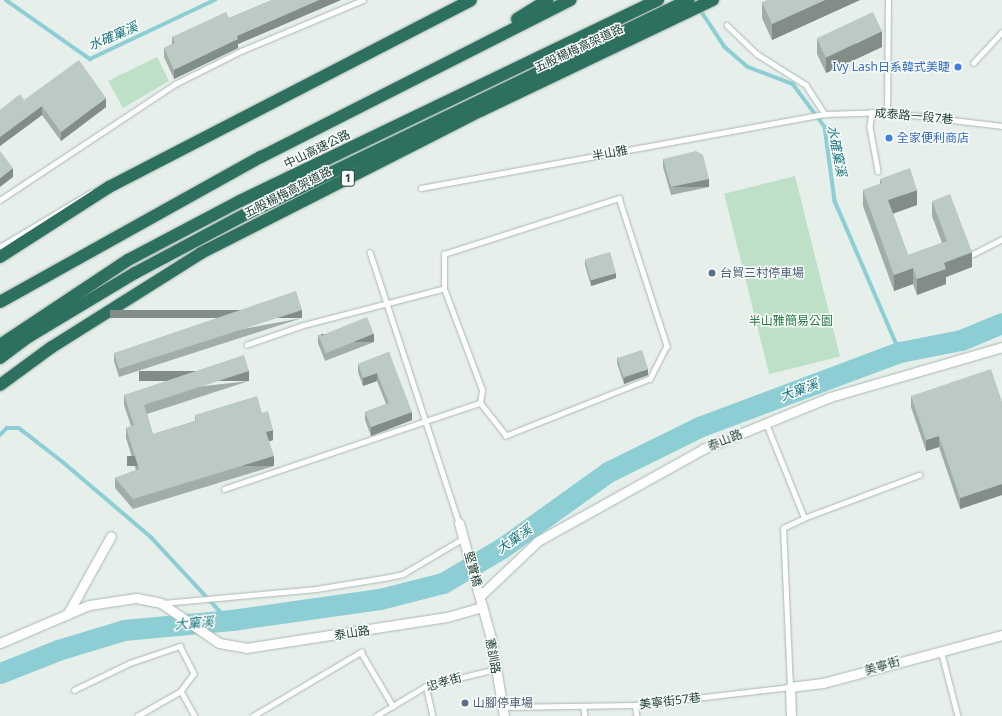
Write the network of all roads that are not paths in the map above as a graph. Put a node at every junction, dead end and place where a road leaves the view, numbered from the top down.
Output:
1 (362, 0) edge
2 (460, 0) edge
3 (471, 0) edge
4 (547, 0) edge
5 (571, 0) edge
6 (658, 0) edge
7 (713, 0) edge
8 (888, 0) edge
9 (684, 2) edge
10 (727, 25) dead end
11 (1002, 32) edge
12 (462, 53) junction
13 (973, 63) dead end
14 (872, 112) junction
15 (887, 112) junction
16 (822, 115) junction
17 (800, 119) joint
18 (1002, 126) edge
19 (878, 171) dead end
20 (421, 188) dead end
21 (0, 200) edge
22 (1002, 239) edge
23 (0, 247) edge
24 (370, 252) dead end
25 (973, 254) dead end
26 (0, 257) edge
27 (128, 260) junction
28 (444, 289) junction
29 (2, 301) edge
30 (387, 304) junction
31 (23, 340) junction
32 (0, 345) edge
33 (247, 345) dead end
34 (1002, 347) edge
35 (0, 358) edge
36 (0, 385) edge
37 (480, 404) junction
38 (426, 423) junction
39 (766, 424) junction
40 (919, 475) dead end
41 (224, 489) dead end
42 (804, 518) junction
43 (459, 523) joint
44 (111, 536) dead end
45 (465, 540) junction
46 (480, 596) junction
47 (163, 606) junction
48 (483, 607) junction
49 (67, 615) junction
50 (1002, 635) edge
51 (0, 642) edge
52 (941, 649) junction
53 (496, 669) junction
54 (426, 686) junction
55 (790, 687) junction
56 (74, 690) dead end
57 (181, 691) junction
58 (635, 705) junction
59 (393, 706) junction
60 (584, 709) junction
61 (503, 712) edge
62 (378, 715) edge
63 (137, 716) edge
64 (195, 716) edge
65 (253, 716) edge
66 (433, 716) edge
67 (585, 716) edge
68 (637, 716) edge
69 (791, 716) edge
70 (958, 716) edge

1 - 21 lane
2 - 23 lane
3 - 26 highway
4 - 12 highway
5 - 12 highway, 中山高速公路
6 - 27 highway, 中山高速公路 / 1
7 - 36 highway, 五股楊梅高架道路 / 1
8 - 15 lane
9 - 31 highway
10 - 16 lane
11 - 13 lane
12 - 29 highway, 中山高速公路
14 - 15 lane, 成泰路一段7巷
14 - 16 lane, 成泰路一段7巷
14 - 19 lane
15 - 18 lane, 成泰路一段7巷
16 - 17 lane, 成泰路一段7巷
17 - 20 lane, 半山雅
22 - 25 lane
24 - 30 lane
27 - 31 highway
27 - 32 highway, 中山高速公路 / 1
28 - 30 lane
28 - 37 lane
28 - 37 lane
30 - 33 lane
30 - 38 lane
31 - 35 highway
34 - 39 street, 泰山路
37 - 38 lane
38 - 41 lane
38 - 43 lane
39 - 42 lane
39 - 46 street, 泰山路
40 - 42 lane
42 - 55 lane
43 - 45 street
44 - 49 street
45 - 46 street, 堅實橋
45 - 47 lane
46 - 48 street, 憲訓路
47 - 48 street, 泰山路
47 - 49 street
48 - 53 street, 憲訓路
49 - 51 street
50 - 52 street, 美寧街
52 - 55 street, 美寧街
52 - 70 lane
53 - 54 lane, 忠孝街
53 - 61 street, 憲訓路
54 - 59 lane, 忠孝街
54 - 66 lane
55 - 58 lane, 美寧街57巷
55 - 69 street
56 - 57 lane
57 - 63 lane
57 - 64 lane
58 - 60 lane, 美寧街57巷
58 - 68 lane
59 - 62 lane, 忠孝街
59 - 65 lane
60 - 61 lane, 美寧街57巷
60 - 67 lane

